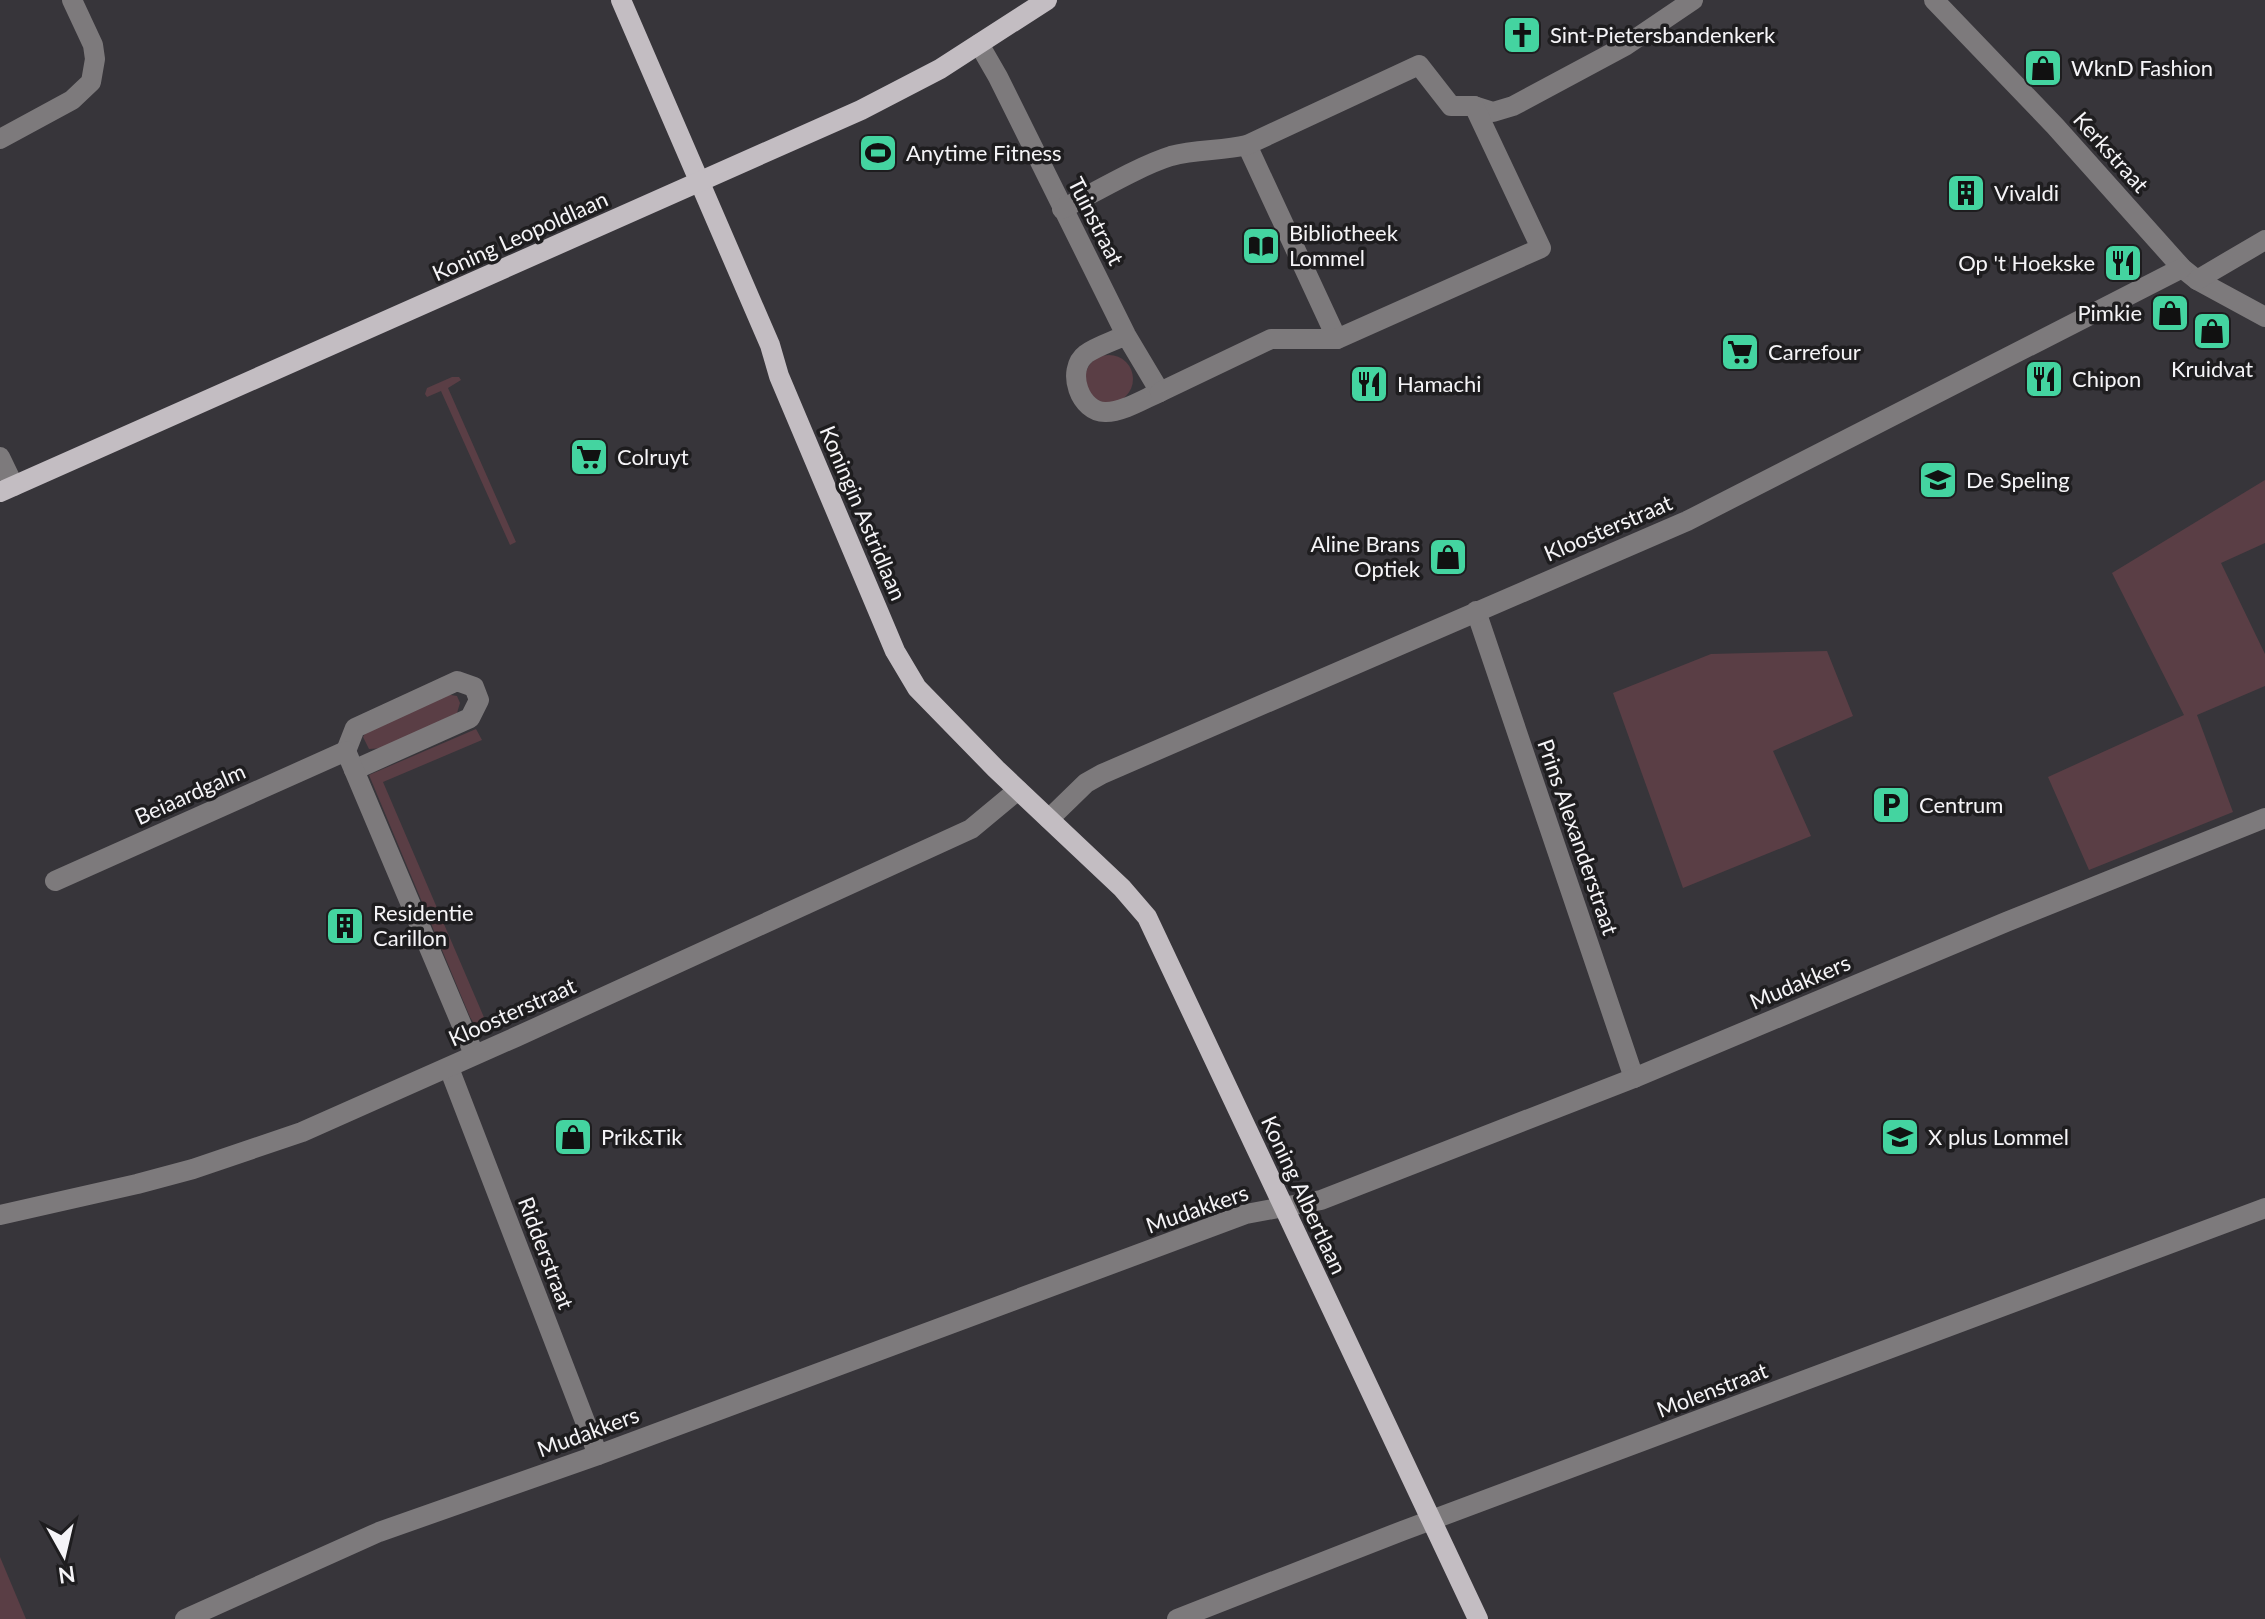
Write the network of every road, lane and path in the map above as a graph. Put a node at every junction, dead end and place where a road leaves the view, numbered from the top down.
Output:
1 (72, 0) edge
2 (621, 0) edge
3 (1047, 0) edge
4 (1693, 0) edge
5 (1934, 0) edge
6 (979, 44) junction
7 (1474, 106) junction
8 (0, 139) edge
9 (1247, 145) junction
10 (700, 182) junction
11 (1062, 209) junction
12 (2265, 240) edge
13 (2190, 274) junction
14 (2265, 317) edge
15 (1126, 335) junction
16 (1337, 339) junction
17 (1160, 392) junction
18 (0, 457) edge
19 (7, 489) edge
20 (1476, 611) junction
21 (346, 751) junction
22 (354, 770) junction
23 (1018, 790) junction
24 (2265, 818) edge
25 (1049, 819) junction
26 (55, 881) dead end
27 (474, 1054) junction
28 (449, 1068) junction
29 (1634, 1078) junction
30 (2265, 1208) edge
31 (1284, 1209) junction
32 (0, 1215) edge
33 (598, 1455) junction
34 (1431, 1522) junction
35 (185, 1619) edge
36 (1177, 1619) edge
37 (1478, 1619) edge

1 - 8 street
2 - 10 main road, Koningin Astridlaan
3 - 6 main road, Koning Leopoldlaan
4 - 7 street
5 - 13 street, Kerkstraat
6 - 10 main road, Koning Leopoldlaan
6 - 11 street, Tuinstraat
7 - 9 street
7 - 16 street
9 - 11 street
9 - 16 street
10 - 19 main road, Koning Leopoldlaan
10 - 23 main road, Koningin Astridlaan
11 - 15 street, Tuinstraat
12 - 13 street, Kloosterstraat
13 - 14 street, Kerkstraat
13 - 20 street, Kloosterstraat
15 - 17 street, Tuinstraat
15 - 17 street
16 - 17 street
18 - 19 street
20 - 25 street, Kloosterstraat
20 - 29 street, Prins Alexanderstraat
21 - 22 street
21 - 22 street, Beiaardgalm
21 - 26 street, Beiaardgalm
22 - 27 street
23 - 25 main road, Koningin Astridlaan
23 - 27 street, Kloosterstraat
24 - 29 street, Mudakkers
25 - 31 main road, Koning Albertlaan
27 - 28 street, Kloosterstraat
28 - 32 street, Kloosterstraat
28 - 33 street, Ridderstraat
29 - 31 street, Mudakkers
30 - 34 street, Molenstraat
31 - 33 street, Mudakkers
31 - 34 main road, Koning Albertlaan
33 - 35 street, Mudakkers
34 - 36 street, Molenstraat
34 - 37 main road, Koning Albertlaan

